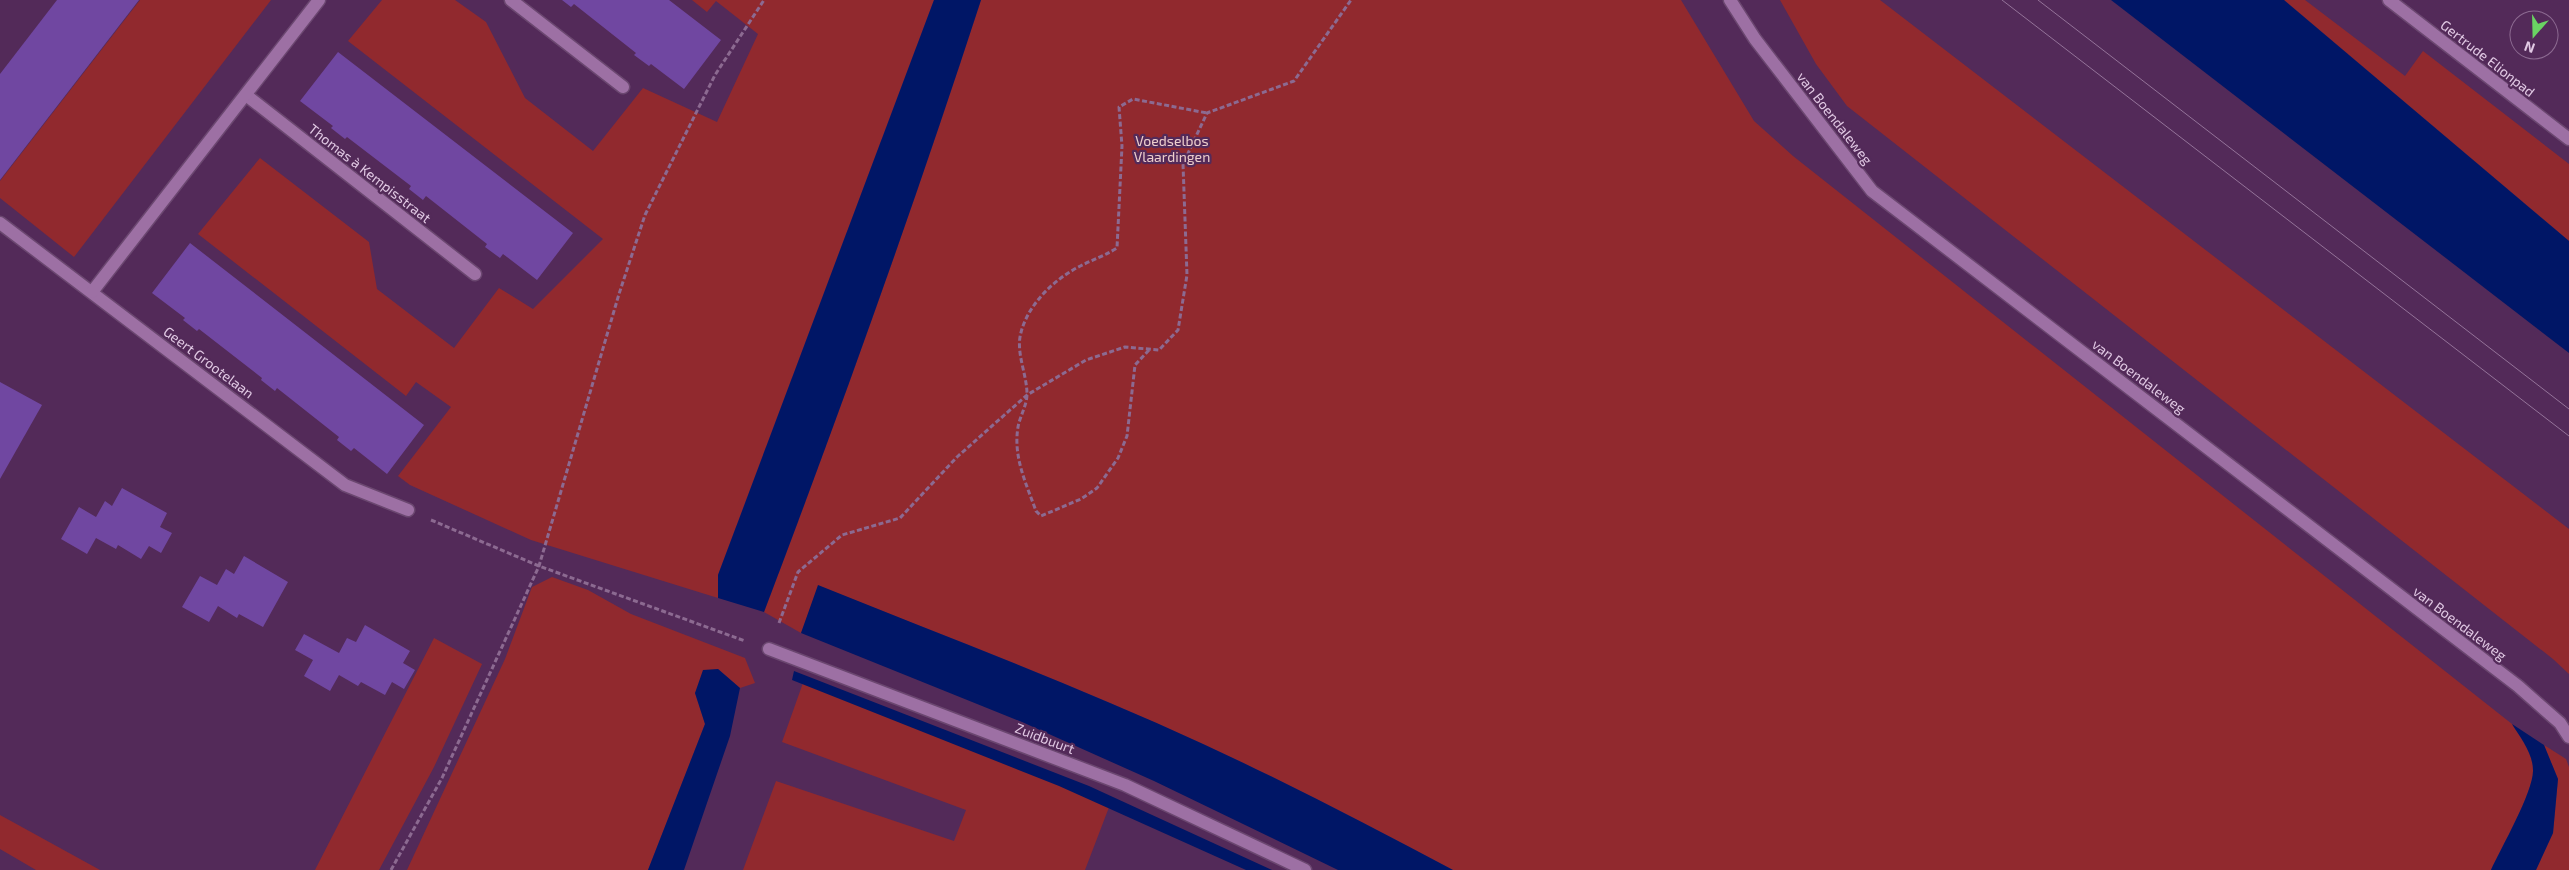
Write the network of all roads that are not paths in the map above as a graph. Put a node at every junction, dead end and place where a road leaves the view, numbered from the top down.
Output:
1 (319, 0) edge
2 (511, 0) edge
3 (1730, 0) edge
4 (2389, 0) edge
5 (623, 87) dead end
6 (246, 95) junction
7 (2569, 139) edge
8 (0, 223) edge
9 (475, 274) dead end
10 (92, 292) junction
11 (408, 510) road end
12 (769, 649) road end
13 (2569, 737) edge
14 (1305, 870) edge

1 - 6 street
2 - 5 street
3 - 13 street, van Boendaleweg
4 - 7 street, Gertrude Elionpad
6 - 9 street, Thomas à Kempisstraat
6 - 10 street
8 - 10 street, Geert Grootelaan
10 - 11 street, Geert Grootelaan
12 - 14 street, Zuidbuurt

